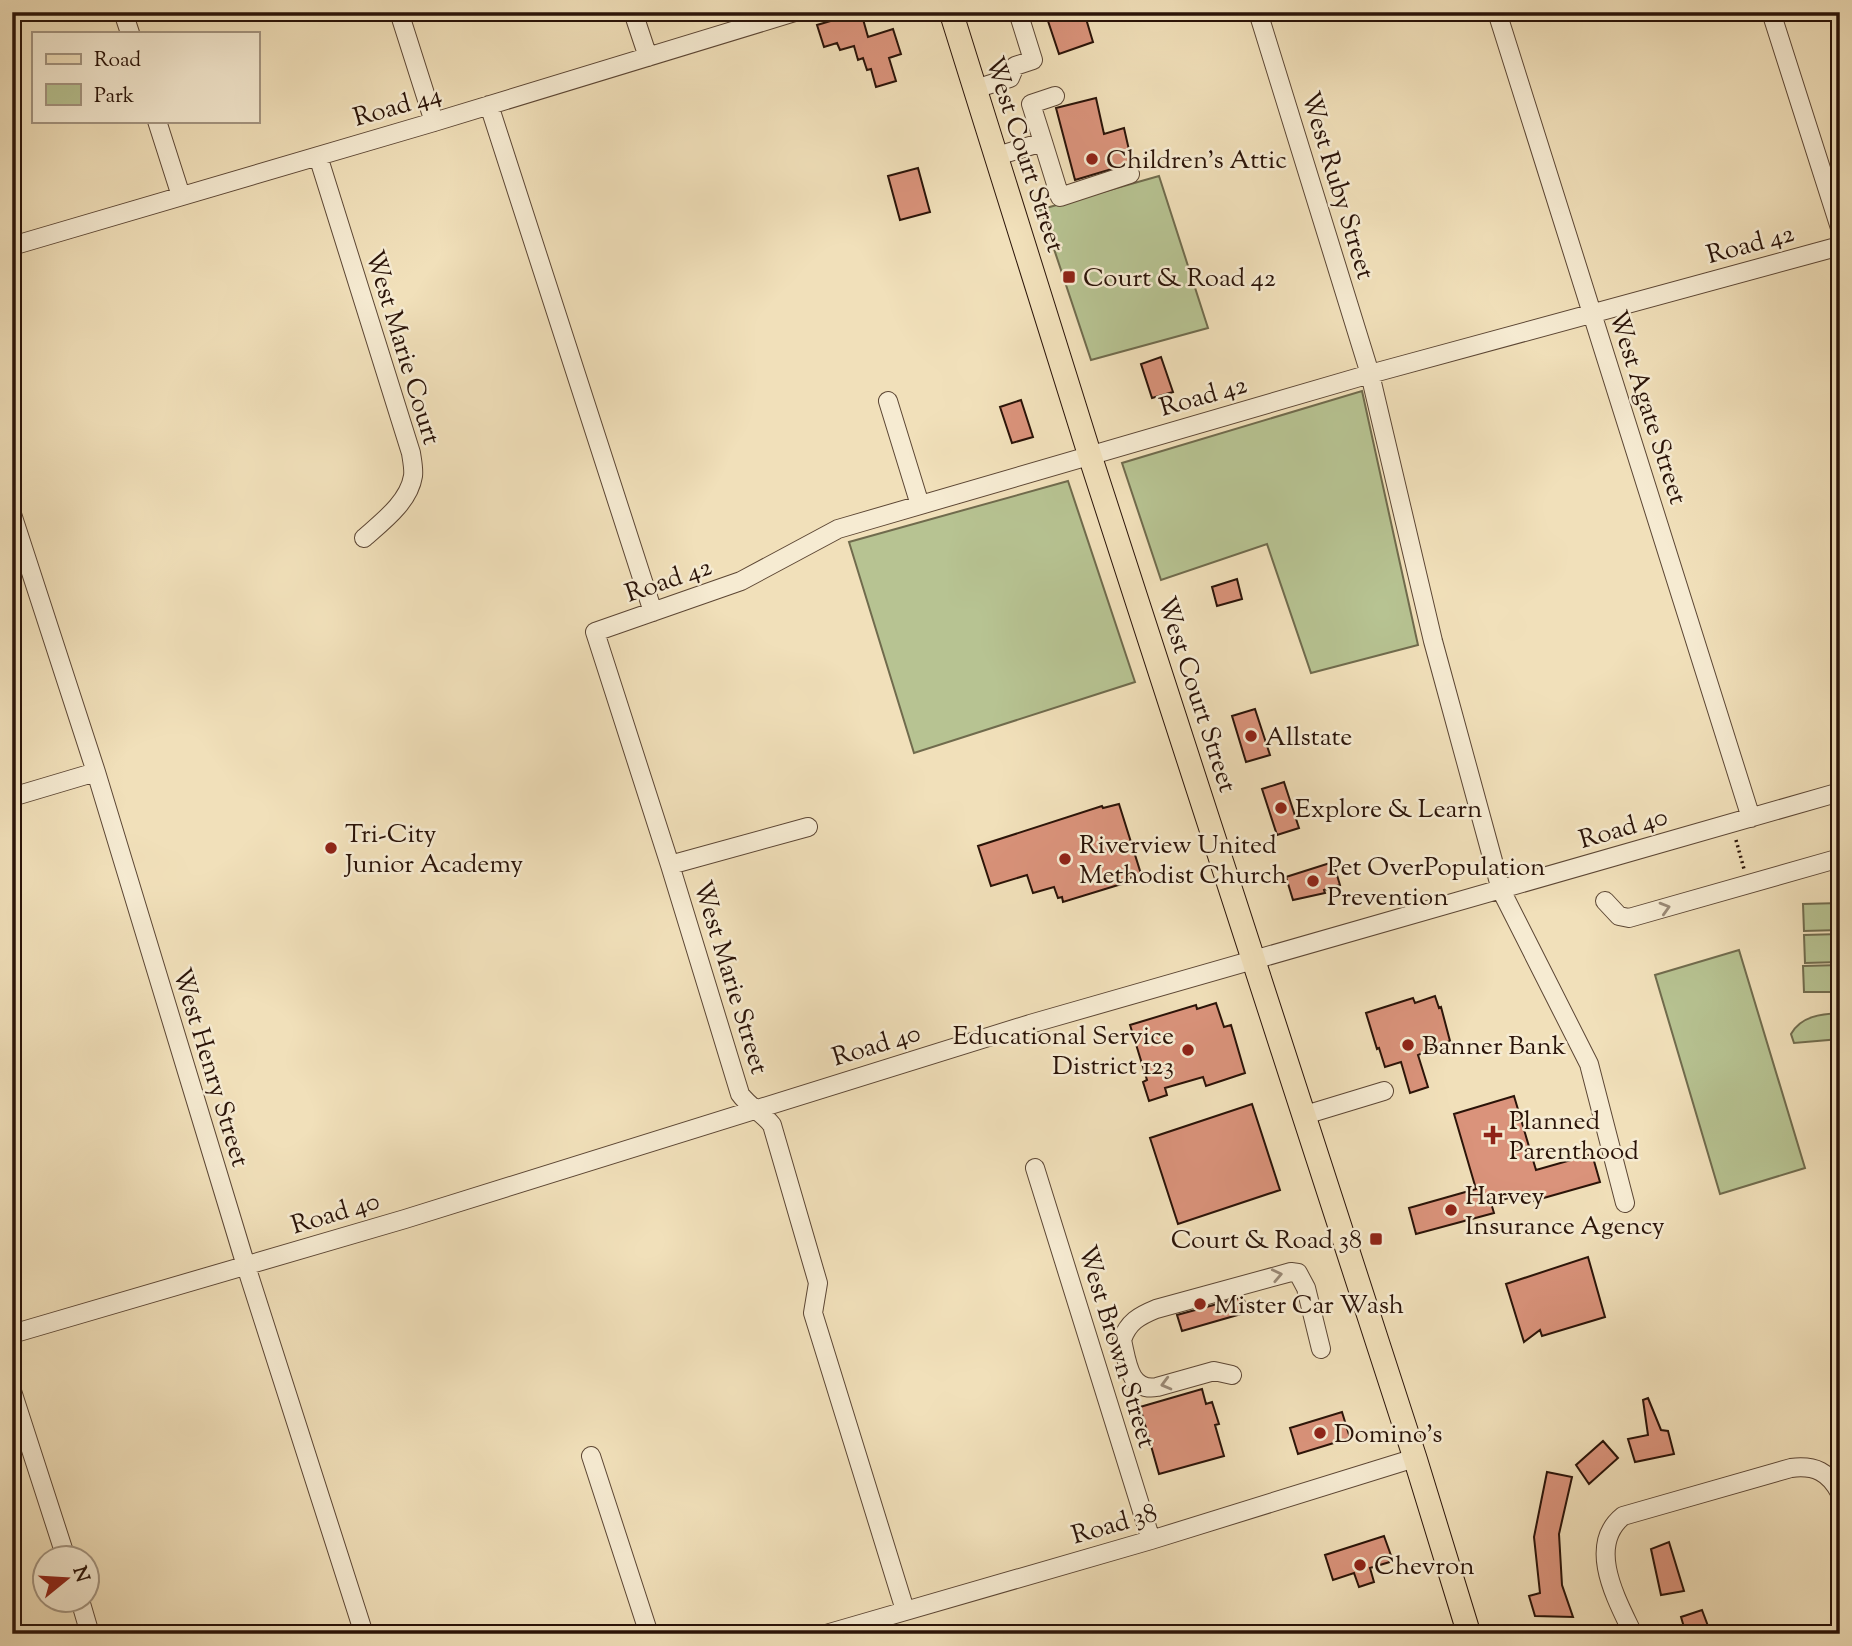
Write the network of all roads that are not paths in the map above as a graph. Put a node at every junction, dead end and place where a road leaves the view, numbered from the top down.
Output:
1 (123, 12) edge
2 (399, 12) edge
3 (634, 12) edge
4 (795, 12) edge
5 (951, 12) edge
6 (1018, 12) edge
7 (1258, 12) edge
8 (1497, 12) edge
9 (1771, 12) edge
10 (130, 32) edge
11 (648, 57) junction
12 (975, 89) junction
13 (1055, 96) dead end
14 (489, 105) junction
15 (157, 122) edge
16 (433, 122) junction
17 (1043, 142) junction
18 (317, 156) junction
19 (997, 156) junction
20 (1130, 174) dead end
21 (181, 196) junction
22 (1840, 228) edge
23 (12, 246) edge
24 (1840, 246) edge
25 (1592, 312) junction
26 (1370, 374) junction
27 (888, 401) dead end
28 (1090, 456) junction
29 (920, 505) junction
30 (12, 514) edge
31 (364, 538) dead end
32 (17, 544) edge
33 (653, 612) junction
34 (595, 632) joint
35 (96, 772) junction
36 (1840, 792) edge
37 (12, 797) edge
38 (1751, 818) junction
39 (808, 827) dead end
40 (1840, 858) edge
41 (670, 865) junction
42 (1501, 890) junction
43 (1605, 901) dead end
44 (1255, 961) junction
45 (1384, 1091) dead end
46 (755, 1109) junction
47 (1305, 1115) junction
48 (1035, 1168) dead end
49 (1626, 1203) dead end
50 (246, 1266) junction
51 (12, 1335) edge
52 (1321, 1349) dead end
53 (1232, 1375) dead end
54 (12, 1391) edge
55 (592, 1456) dead end
56 (1415, 1458) junction
57 (1840, 1493) edge
58 (1151, 1540) junction
59 (61, 1544) edge
60 (905, 1610) junction
61 (83, 1614) edge
62 (90, 1634) edge
63 (364, 1634) edge
64 (649, 1634) edge
65 (826, 1634) edge
66 (1469, 1634) edge
67 (1633, 1634) edge

1 - 10 street
2 - 16 street
3 - 11 street
4 - 11 street, Road 44
5 - 12 main road, West Court Street
6 - 12 street
7 - 26 street, West Ruby Street
8 - 25 street, West Agate Street
9 - 22 street
11 - 14 street, Road 44
12 - 19 main road, West Court Street
13 - 17 street
14 - 16 street, Road 44
14 - 33 street
15 - 21 street
16 - 18 street, Road 44
17 - 19 street
17 - 20 street
18 - 21 street, Road 44
18 - 31 street, West Marie Court
19 - 28 main road, West Court Street
21 - 23 street, Road 44
24 - 25 street, Road 42
25 - 26 street, Road 42
25 - 38 street, West Agate Street
26 - 28 street, Road 42
26 - 42 street, West Ruby Street
27 - 29 street
28 - 29 street, Road 42
28 - 44 main road, West Court Street
29 - 33 street, Road 42
30 - 32 street, West Henry Street
32 - 35 street, West Henry Street
33 - 34 street, Road 42
34 - 41 street, West Marie Street
35 - 37 street
35 - 50 street, West Henry Street
36 - 38 street, Road 40
38 - 42 street, Road 40
39 - 41 street
43 -> 40 street
41 - 46 street, West Marie Street
42 - 44 street, Road 40
42 - 49 street
44 - 46 street, Road 40
44 - 47 main road, West Court Street
45 - 47 street
46 - 50 street, Road 40
46 - 60 street, West Marie Street
47 - 56 main road, West Court Street
48 - 58 street, West Brown Street
50 - 51 street, Road 40
50 - 63 street, West Henry Street
53 -> 52 street
54 - 59 street
55 - 64 street
56 - 58 street, Road 38
56 - 66 main road, West Court Street
57 - 67 street
58 - 60 street, Road 38
60 - 65 street, Road 38
61 - 62 street

